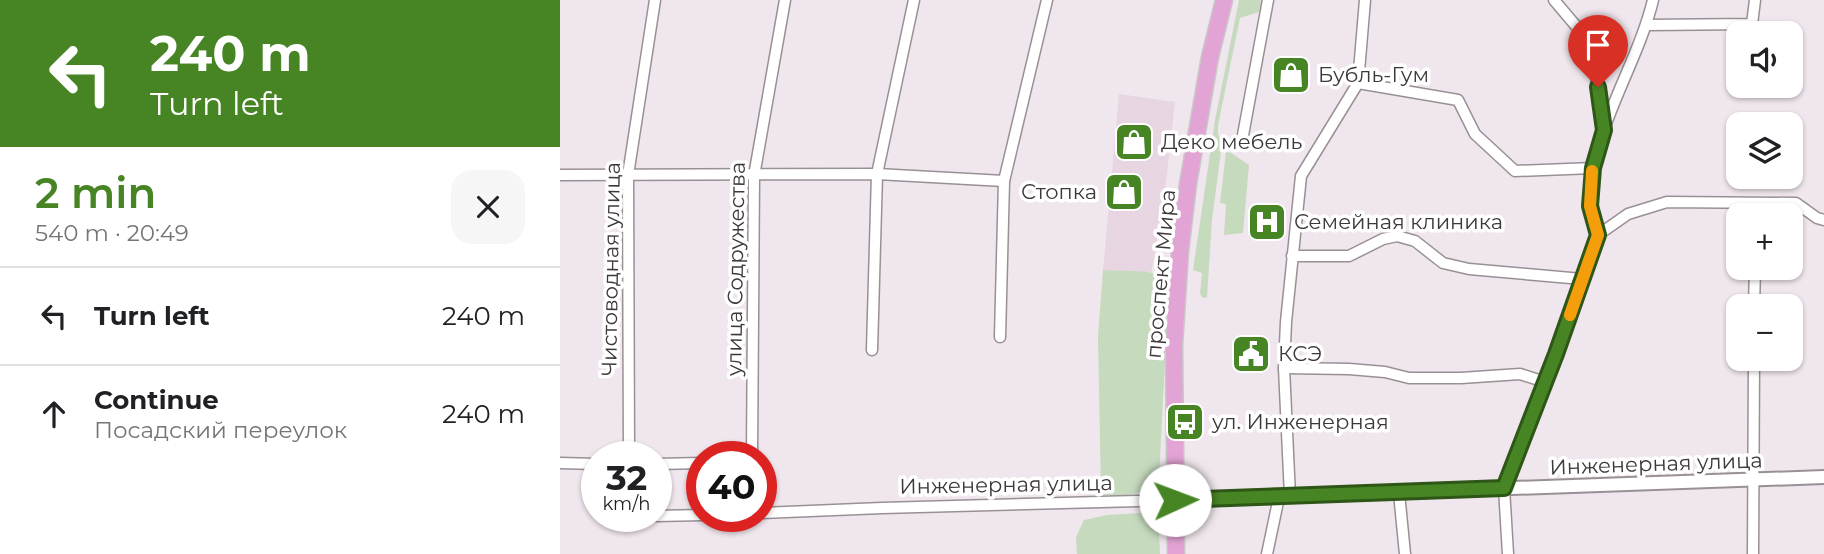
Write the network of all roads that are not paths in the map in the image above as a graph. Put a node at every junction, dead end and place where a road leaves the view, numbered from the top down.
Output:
1 (654, 0) edge
2 (785, 0) edge
3 (914, 0) edge
4 (1047, 0) edge
5 (1224, 0) edge
6 (1268, 0) edge
7 (1365, 0) edge
8 (1554, 0) edge
9 (1653, 0) edge
10 (1755, 0) edge
11 (1647, 25) junction
12 (1358, 83) junction
13 (1604, 130) junction
14 (1243, 135) dead end
15 (1593, 168) junction
16 (877, 174) junction
17 (560, 175) edge
18 (628, 175) junction
19 (754, 176) junction
20 (1004, 181) junction
21 (1824, 220) edge
22 (1598, 235) junction
23 (1292, 256) junction
24 (1582, 279) junction
25 (1000, 337) dead end
26 (872, 350) dead end
27 (1284, 368) junction
28 (1754, 371) edge
29 (1545, 382) junction
30 (629, 441) edge
31 (752, 441) edge
32 (560, 463) edge
33 (581, 464) edge
34 (1824, 477) edge
35 (1752, 478) junction
36 (1504, 488) junction
37 (1399, 493) junction
38 (1284, 497) junction
39 (1175, 500) junction
40 (777, 513) edge
41 (1176, 554) edge
42 (1267, 554) edge
43 (1405, 554) edge
44 (1507, 554) edge
45 (1753, 554) edge

1 - 18 street, Чистоводная улица
2 - 19 street, улица Содружества
3 - 16 street
4 - 20 street
5 - 39 main road, проспект Мира
6 - 14 street
7 - 12 street
8 - 13 street
9 - 11 street
10 - 11 street
11 - 13 street
12 - 15 street
12 - 23 street
13 - 15 street
15 - 22 street
16 - 19 street
16 - 20 street
16 - 26 street
17 - 18 street
18 - 19 street
18 - 30 street, Чистоводная улица
19 - 31 street, улица Содружества
20 - 25 street
21 - 22 street
22 - 24 street
23 - 24 street
23 - 27 street
24 - 29 street
27 - 29 street
27 - 38 street
28 - 35 street
29 - 36 street
32 - 33 street
34 - 35 street, Инженерная улица
35 - 36 street, Инженерная улица
35 - 45 street
36 - 37 street, Инженерная улица
36 - 44 street
37 - 38 street, Инженерная улица
37 - 43 street
38 - 39 street, Инженерная улица
38 - 42 street
39 - 40 street, Инженерная улица
39 - 41 main road, проспект Мира

